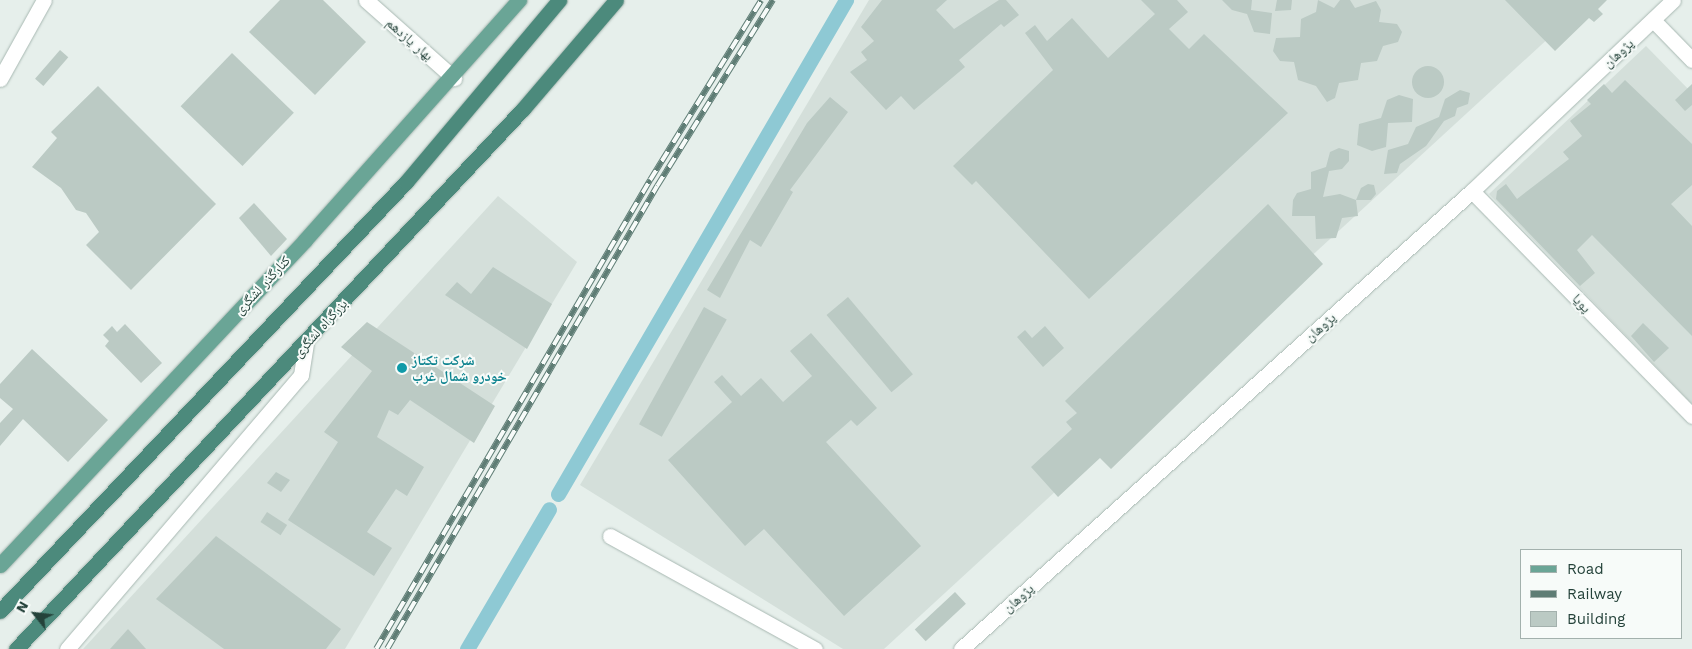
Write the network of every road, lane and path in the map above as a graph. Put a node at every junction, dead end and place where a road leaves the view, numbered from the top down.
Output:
1 (44, 0) edge
2 (366, 0) edge
3 (519, 0) edge
4 (559, 0) edge
5 (616, 0) edge
6 (1673, 0) edge
7 (1653, 20) junction
8 (1692, 60) edge
9 (454, 78) junction
10 (0, 79) edge
11 (1472, 191) junction
12 (306, 344) junction
13 (1692, 416) edge
14 (610, 536) dead end
15 (0, 565) edge
16 (0, 611) edge
17 (16, 649) edge
18 (67, 649) edge
19 (816, 649) edge
20 (961, 649) edge

1 - 10 street
2 - 9 street, بهار یازدهم
3 - 9 main road, کنارگذر لشگری
4 - 16 highway
5 - 12 highway, بزرگراه لشگری
6 - 7 street, پژوهان
7 - 8 street
7 - 11 street, پژوهان
9 - 15 main road, کنارگذر لشگری
11 - 13 street, پویا
11 - 20 street, پژوهان
12 - 17 highway, بزرگراه لشگری
12 - 18 street
14 - 19 street

